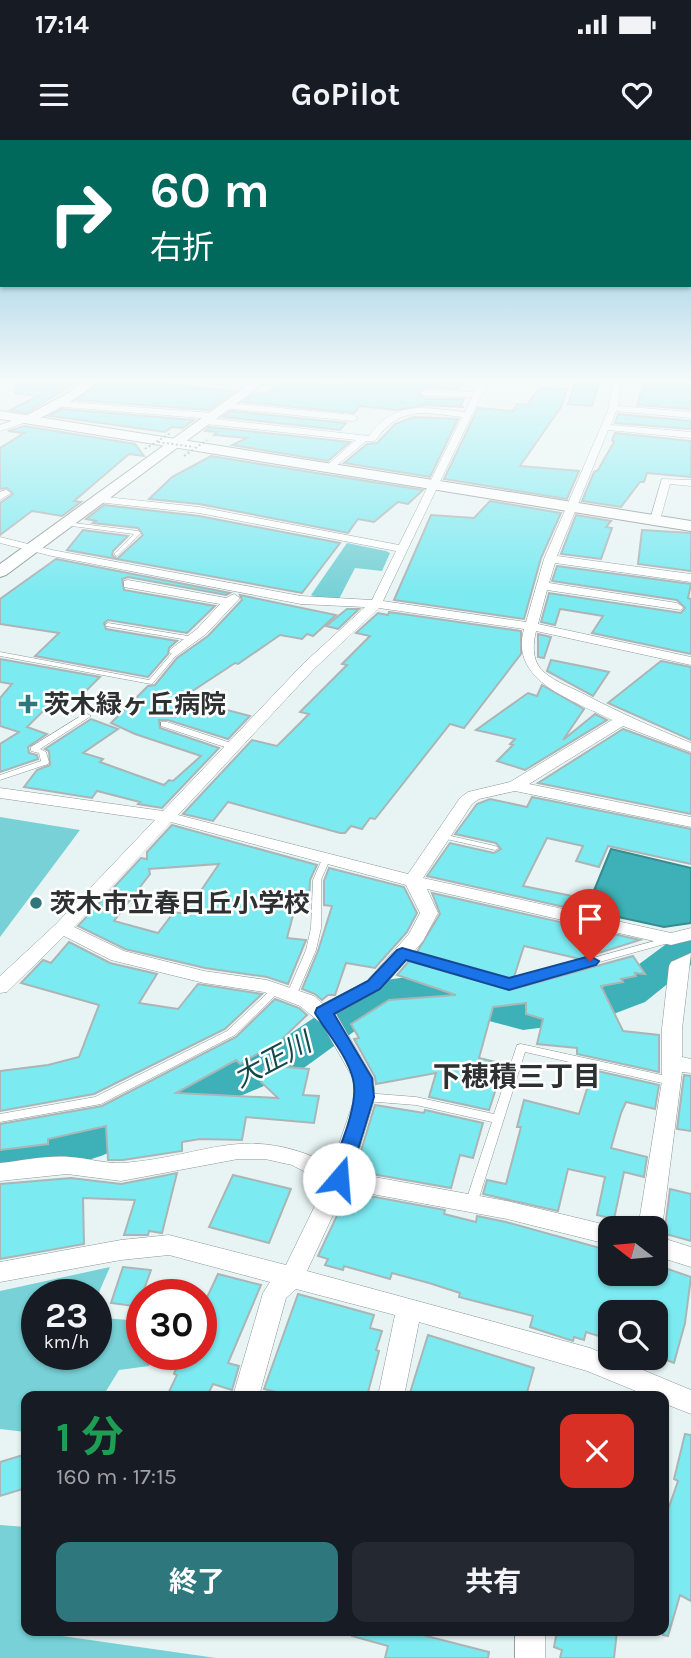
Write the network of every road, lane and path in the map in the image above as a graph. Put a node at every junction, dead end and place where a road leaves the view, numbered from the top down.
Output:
1 (160, 452) edge
2 (221, 452) edge
3 (349, 452) edge
4 (450, 452) edge
5 (595, 452) edge
6 (330, 469) junction
7 (691, 483) edge
8 (433, 485) junction
9 (97, 499) junction
10 (570, 507) junction
11 (655, 520) junction
12 (66, 524) junction
13 (691, 526) edge
14 (0, 540) edge
15 (34, 548) junction
16 (403, 549) junction
17 (117, 554) dead end
18 (550, 559) junction
19 (0, 572) edge
20 (691, 578) edge
21 (128, 584) dead end
22 (544, 586) junction
23 (246, 590) junction
24 (228, 602) junction
25 (376, 604) junction
26 (677, 607) dead end
27 (108, 625) dead end
28 (532, 625) junction
29 (188, 638) junction
30 (176, 652) joint
31 (0, 654) edge
32 (691, 661) edge
33 (87, 716) dead end
34 (622, 720) junction
35 (164, 724) dead end
36 (234, 747) junction
37 (691, 748) edge
38 (0, 778) edge
39 (516, 786) junction
40 (0, 793) edge
41 (168, 817) junction
42 (691, 822) edge
43 (442, 836) junction
44 (495, 848) dead end
45 (327, 857) junction
46 (412, 881) junction
47 (62, 928) junction
48 (691, 934) edge
49 (671, 939) junction
50 (402, 953) junction
51 (691, 959) edge
52 (0, 987) edge
53 (284, 992) junction
54 (331, 1022) junction
55 (679, 1070) edge
56 (365, 1097) junction
57 (0, 1118) edge
58 (498, 1119) junction
59 (0, 1172) edge
60 (339, 1179) junction
61 (471, 1204) junction
62 (652, 1216) edge
63 (598, 1232) edge
64 (668, 1250) edge
65 (691, 1257) edge
66 (0, 1272) edge
67 (292, 1277) junction
68 (409, 1308) junction
69 (247, 1391) edge
70 (391, 1391) edge
71 (665, 1391) edge
72 (669, 1393) edge
73 (691, 1402) edge
74 (530, 1636) edge
75 (529, 1658) edge

1 - 9 main road
2 - 6 main road
3 - 6 street
4 - 8 street
5 - 10 street
6 - 8 main road
7 - 11 street
8 - 10 main road
8 - 16 street
9 - 12 main road
9 - 16 street
10 - 11 main road
10 - 18 street
11 - 13 main road
12 - 15 main road
12 - 17 lane
14 - 15 street
15 - 19 main road
15 - 23 street
16 - 25 street
18 - 20 street
18 - 22 street
21 - 24 street
22 - 26 street
22 - 28 street
23 - 24 street
23 - 25 street
24 - 29 street
25 - 28 street
25 - 36 street
27 - 29 lane
28 - 32 street
28 - 34 street
29 - 30 street
30 - 31 lane
33 - 38 lane
34 - 37 street
34 - 39 street
35 - 36 lane
36 - 41 street
39 - 42 street
39 - 43 street
40 - 41 street
41 - 45 street
41 - 47 street
43 - 44 lane
43 - 46 street
45 - 46 street
45 - 53 lane
46 - 49 street
46 - 50 street
47 - 52 street
47 - 53 street
48 - 49 street
49 - 50 lane
50 - 54 street
51 - 55 street
53 - 54 street
53 - 57 lane
54 - 56 street
55 - 58 lane
55 - 62 street
56 - 58 lane
56 - 60 street
58 - 61 lane
59 - 60 street
60 - 61 street
60 - 67 street
61 - 63 street
64 - 65 street
66 - 67 street
67 - 68 street
67 - 69 street
68 - 70 street
68 - 71 street
72 - 73 street
74 - 75 street

